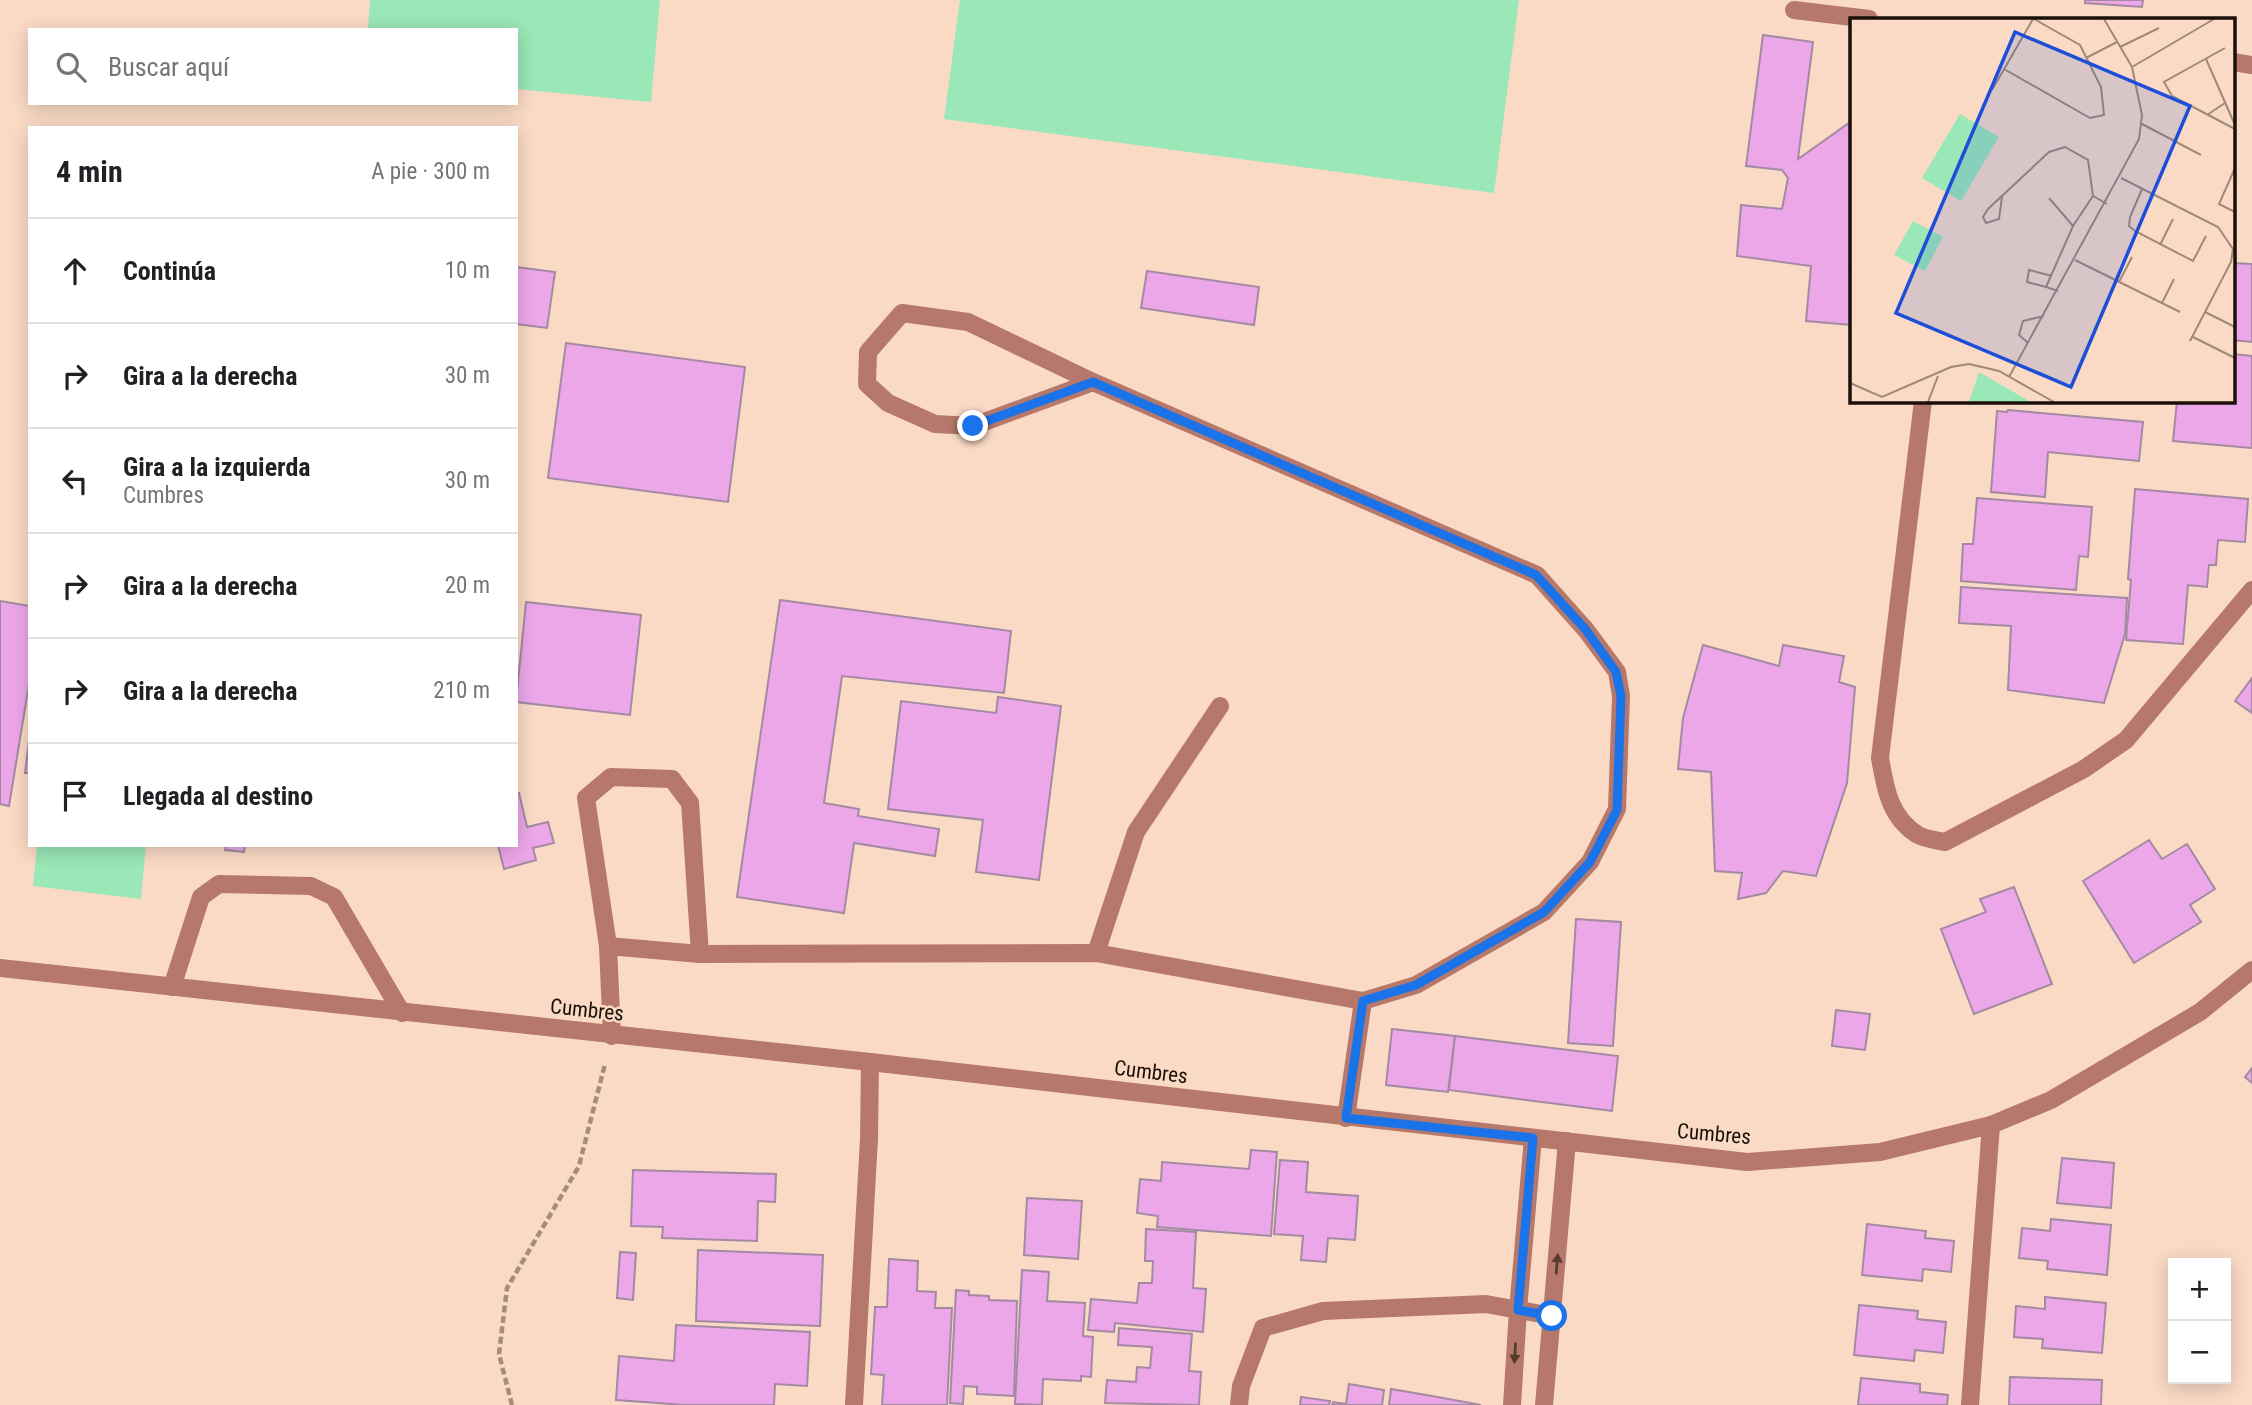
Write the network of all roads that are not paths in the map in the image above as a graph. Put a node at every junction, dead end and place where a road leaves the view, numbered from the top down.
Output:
1 (1794, 10) dead end
2 (1861, 18) edge
3 (2234, 62) edge
4 (2252, 65) edge
5 (1093, 382) junction
6 (1923, 402) edge
7 (2252, 590) edge
8 (1220, 706) dead end
9 (608, 946) junction
10 (1096, 953) junction
11 (701, 954) junction
12 (0, 968) edge
13 (2252, 970) edge
14 (172, 987) junction
15 (1363, 1001) junction
16 (402, 1013) junction
17 (612, 1036) junction
18 (870, 1062) junction
19 (1346, 1118) junction
20 (1991, 1125) junction
21 (1533, 1138) junction
22 (1567, 1141) junction
23 (1518, 1310) junction
24 (1552, 1316) junction
25 (855, 1405) edge
26 (1240, 1405) edge
27 (1512, 1405) edge
28 (1544, 1405) edge
29 (1970, 1405) edge

1 - 2 street
3 - 4 street
5 - 5 street
5 - 15 street
6 - 7 street
8 - 10 street
9 - 11 street
9 - 11 street
9 - 17 street
10 - 11 street
10 - 15 street
12 - 14 street, Cumbres
13 - 20 street, Cumbres
14 - 16 street, Cumbres
14 - 16 street
15 - 19 street
16 - 17 street, Cumbres
17 - 18 street, Cumbres
18 - 19 street, Cumbres
18 - 25 street
19 - 21 street, Cumbres
20 - 22 street, Cumbres
20 - 29 street
21 - 22 street, Cumbres
21 - 23 street
24 -> 22 street
23 - 24 street
23 - 26 street
23 -> 27 street
24 - 28 street

